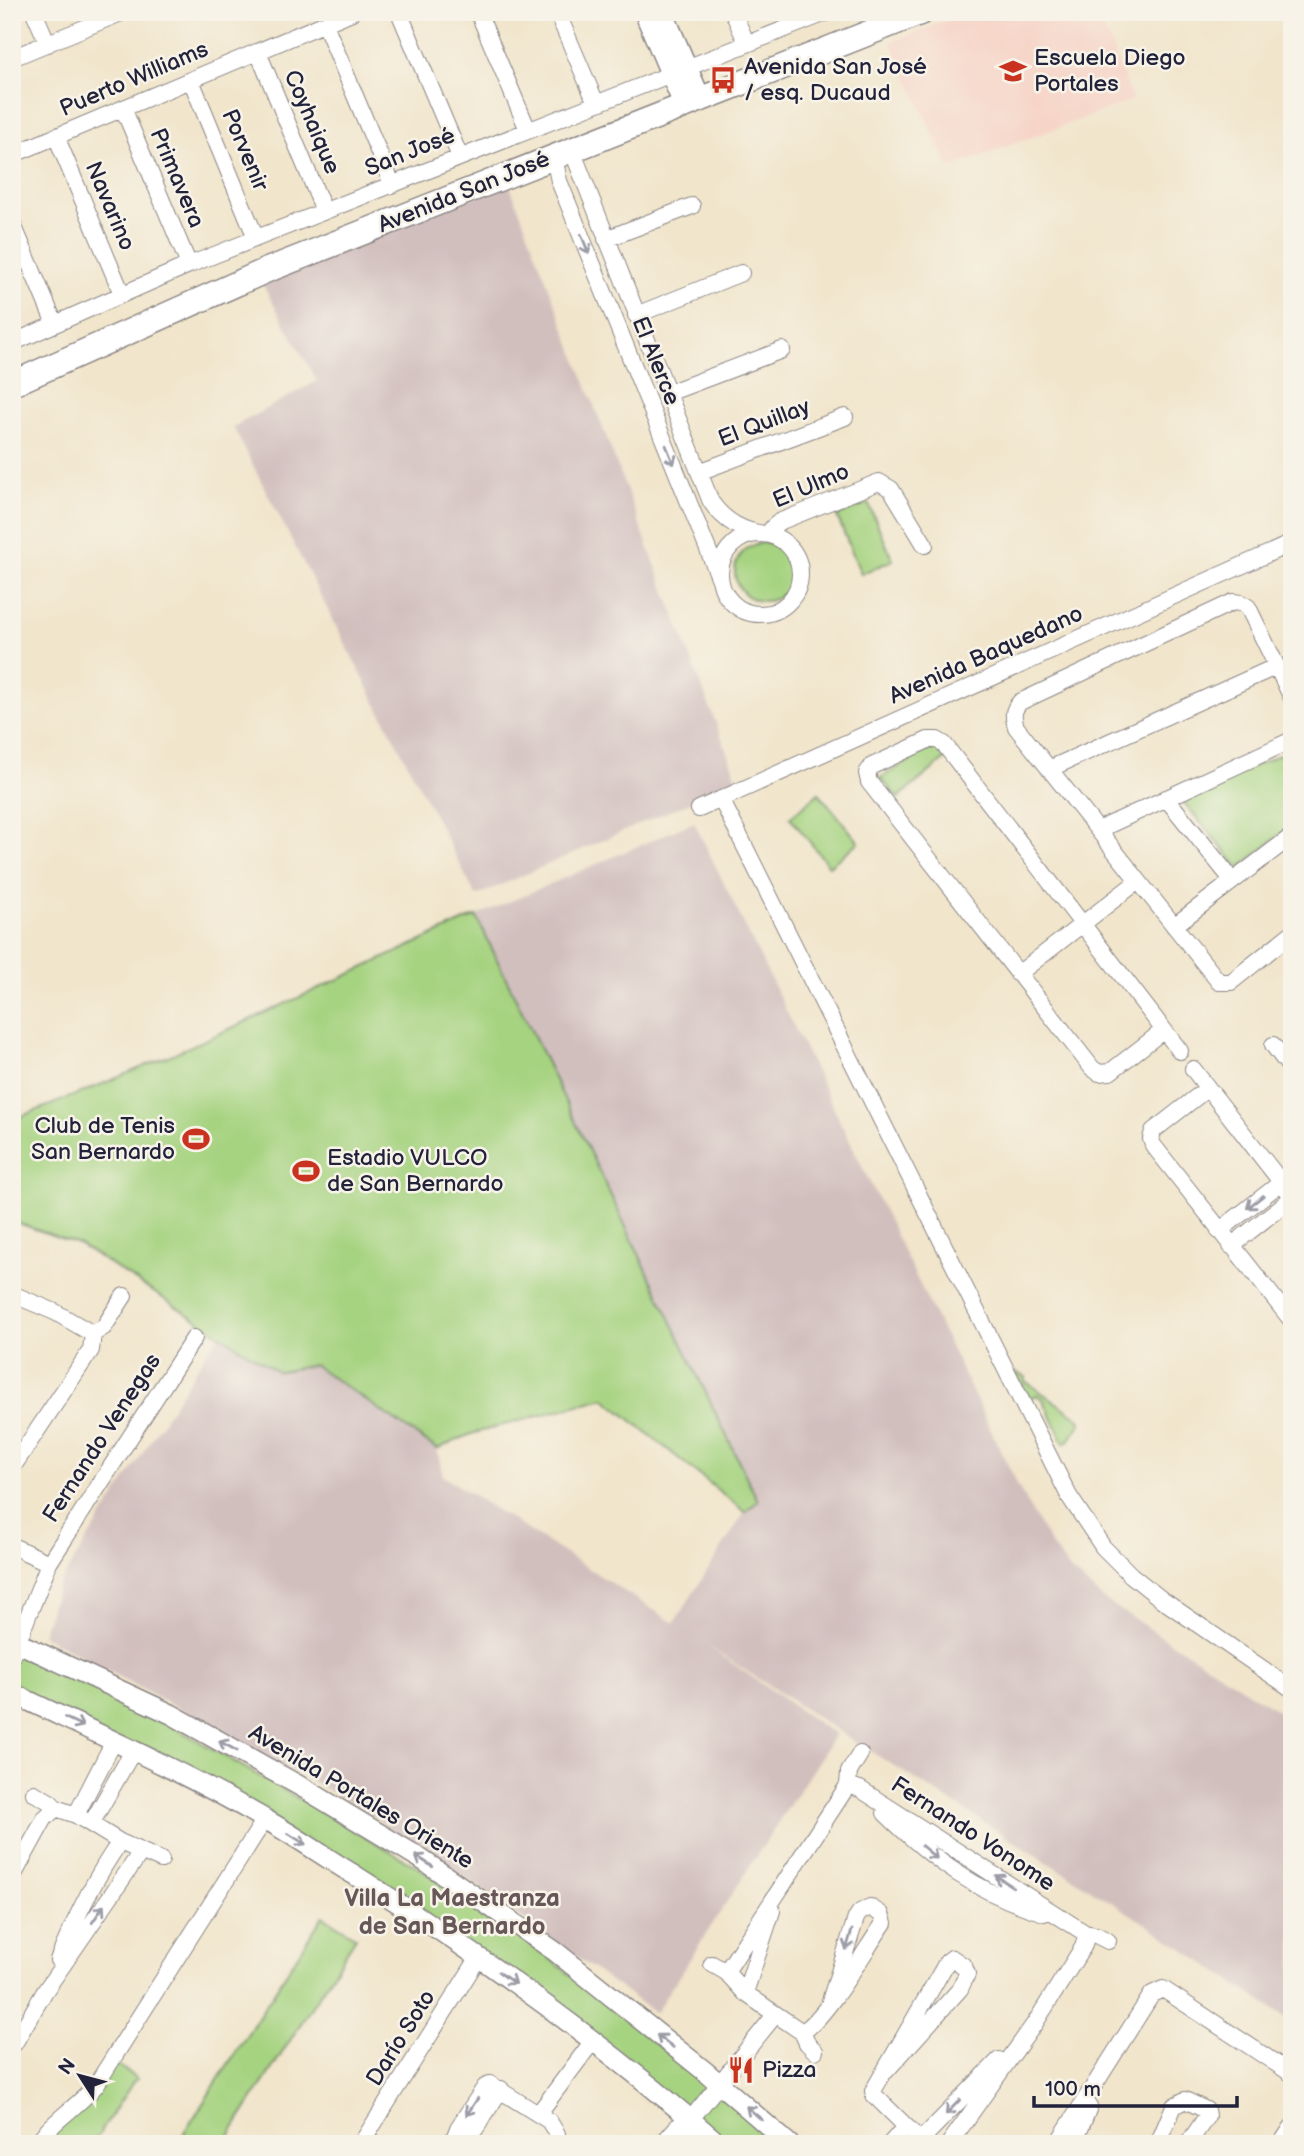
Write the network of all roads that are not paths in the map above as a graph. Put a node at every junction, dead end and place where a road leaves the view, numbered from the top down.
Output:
1 (34, 12) edge
2 (123, 12) edge
3 (352, 12) edge
4 (399, 12) edge
5 (478, 12) edge
6 (557, 12) edge
7 (644, 12) edge
8 (663, 12) edge
9 (733, 12) edge
10 (922, 12) edge
11 (818, 14) edge
12 (325, 24) junction
13 (47, 44) junction
14 (747, 44) junction
15 (258, 52) junction
16 (12, 58) edge
17 (678, 71) junction
18 (191, 80) junction
19 (596, 103) junction
20 (692, 103) junction
21 (123, 108) junction
22 (528, 130) junction
23 (56, 136) junction
24 (563, 153) junction
25 (12, 155) edge
26 (460, 156) junction
27 (392, 184) junction
28 (692, 206) dead end
29 (324, 211) junction
30 (12, 222) edge
31 (256, 238) junction
32 (606, 239) junction
33 (189, 265) junction
34 (741, 273) dead end
35 (122, 294) junction
36 (636, 315) junction
37 (55, 324) junction
38 (12, 343) edge
39 (782, 350) dead end
40 (12, 384) edge
41 (667, 393) junction
42 (845, 416) dead end
43 (699, 472) junction
44 (767, 535) junction
45 (1292, 543) edge
46 (925, 545) dead end
47 (721, 582) junction
48 (1275, 667) junction
49 (1292, 698) edge
50 (1292, 740) edge
51 (1049, 769) junction
52 (1166, 798) junction
53 (721, 799) junction
54 (699, 809) dead end
55 (1098, 830) junction
56 (1292, 836) edge
57 (1138, 881) junction
58 (1233, 881) junction
59 (1083, 924) junction
60 (1174, 926) junction
61 (1292, 933) edge
62 (1018, 974) junction
63 (1164, 1030) junction
64 (1273, 1045) dead end
65 (1180, 1051) dead end
66 (1194, 1069) dead end
67 (1292, 1070) edge
68 (1208, 1088) junction
69 (1287, 1178) edge
70 (1292, 1197) edge
71 (1219, 1231) junction
72 (1231, 1246) junction
73 (12, 1294) edge
74 (124, 1296) dead end
75 (1292, 1321) edge
76 (93, 1334) junction
77 (194, 1338) dead end
78 (12, 1468) edge
79 (12, 1546) edge
80 (48, 1563) junction
81 (14, 1646) edge
82 (1292, 1689) edge
83 (12, 1693) edge
84 (114, 1741) junction
85 (133, 1751) junction
86 (860, 1754) dead end
87 (854, 1787) junction
88 (34, 1793) dead end
89 (51, 1813) junction
90 (76, 1815) junction
91 (265, 1819) junction
92 (91, 1824) junction
93 (120, 1842) junction
94 (141, 1852) junction
95 (161, 1860) dead end
96 (12, 1878) edge
97 (779, 1889) junction
98 (1085, 1933) junction
99 (1108, 1941) dead end
100 (479, 1957) junction
101 (45, 1991) junction
102 (745, 1993) junction
103 (830, 2001) junction
104 (775, 2015) junction
105 (1035, 2023) junction
106 (802, 2032) junction
107 (592, 2042) junction
108 (13, 2044) edge
109 (816, 2051) dead end
110 (1104, 2069) junction
111 (886, 2071) junction
112 (1292, 2074) edge
113 (719, 2083) junction
114 (501, 2089) junction
115 (539, 2113) junction
116 (691, 2119) junction
117 (905, 2127) junction
118 (1292, 2127) edge
119 (922, 2142) edge
120 (36, 2144) edge
121 (361, 2144) edge
122 (452, 2144) edge
123 (462, 2144) edge
124 (557, 2144) edge
125 (662, 2144) edge
126 (678, 2144) edge
127 (719, 2144) edge
128 (789, 2144) edge
129 (890, 2144) edge
130 (949, 2144) edge
131 (1056, 2144) edge
132 (1074, 2144) edge
133 (1158, 2144) edge
134 (1188, 2144) edge
135 (1282, 2144) edge

1 - 13 street
2 - 13 street
3 - 12 street, Puerto Williams
4 - 26 street
5 - 22 street
6 - 19 street
7 - 17 street
8 - 17 street
9 - 14 street
10 - 20 main road, Avenida San José
11 - 14 street, San José
12 - 15 street, Puerto Williams
12 - 27 street
13 - 16 street
14 - 17 street, San José
15 - 18 street, Puerto Williams
15 - 29 street, Coyhaique
17 - 19 street, San José
17 - 20 street
18 - 21 street, Puerto Williams
18 - 31 street, Porvenir
19 - 22 street, San José
20 - 24 main road, Avenida San José
21 - 23 street, Puerto Williams
21 - 33 street, Primavera
22 - 26 street, San José
23 - 25 street, Puerto Williams
23 - 35 street, Navarino
24 - 32 street, El Alerce
24 - 40 main road, Avenida San José
24 -> 47 street, El Alerce
26 - 27 street, San José
27 - 29 street, San José
28 - 32 street
29 - 31 street, San José
30 - 37 street
31 - 33 street, San José
32 - 36 street, El Alerce
33 - 35 street, San José
34 - 36 street
35 - 37 street, San José
36 - 41 street, El Alerce
37 - 38 street, San José
39 - 41 street
41 - 43 street, El Alerce
42 - 43 street, El Quillay
43 - 44 street, El Alerce
44 - 46 street, El Ulmo
44 - 47 street
44 - 47 street, El Alerce
45 - 53 street, Avenida Baquedano
48 - 49 street
48 - 51 street
48 - 51 street
50 - 52 street
51 - 55 street
52 - 55 street
52 - 58 street
53 - 54 street, Avenida Baquedano
53 - 82 street
55 - 57 street
56 - 58 street
57 - 59 street
57 - 60 street
58 - 60 street
59 - 62 street
59 - 62 street
59 - 63 street
60 - 61 street
62 - 63 street
63 - 65 street
64 - 67 street
66 - 68 street
68 - 69 street
68 - 71 street
69 - 70 street
69 -> 71 street
70 - 72 street
71 - 72 street
72 - 75 street
73 - 76 street
74 - 76 street
76 - 78 street
77 - 80 street, Fernando Venegas
79 - 80 street
80 - 81 street, Fernando Venegas
113 -> 81 street, Avenida Portales Oriente
83 -> 84 street
84 - 85 street
84 - 90 street
85 - 91 street
85 - 92 street
86 - 87 street
87 - 97 street
87 - 98 street, Fernando Vonome
88 - 89 street
89 - 90 street
89 - 96 street
90 - 92 street
91 -> 100 street
91 - 120 street
92 - 93 street
93 - 94 street
93 - 101 street
94 - 95 street
101 -> 94 street
97 - 102 street
97 - 102 street
98 - 99 street, Fernando Vonome
98 - 105 street
100 -> 107 street
100 - 121 street, Darío Soto
101 - 108 street
102 - 104 street
103 -> 103 street
103 - 106 street
104 - 106 street
104 - 113 street
105 -> 119 street
105 - 130 street
106 - 109 street
107 - 115 street
107 - 116 street
110 - 112 street
110 - 131 street
110 - 132 street
111 - 111 street
111 - 117 street
113 - 116 street
128 -> 113 street, Avenida Portales Oriente
114 - 115 street
114 -> 122 street
114 - 123 street
115 - 124 street
116 - 125 street
116 - 126 street
116 - 127 street
117 - 119 street
117 - 129 street
118 - 135 street
133 - 134 street

